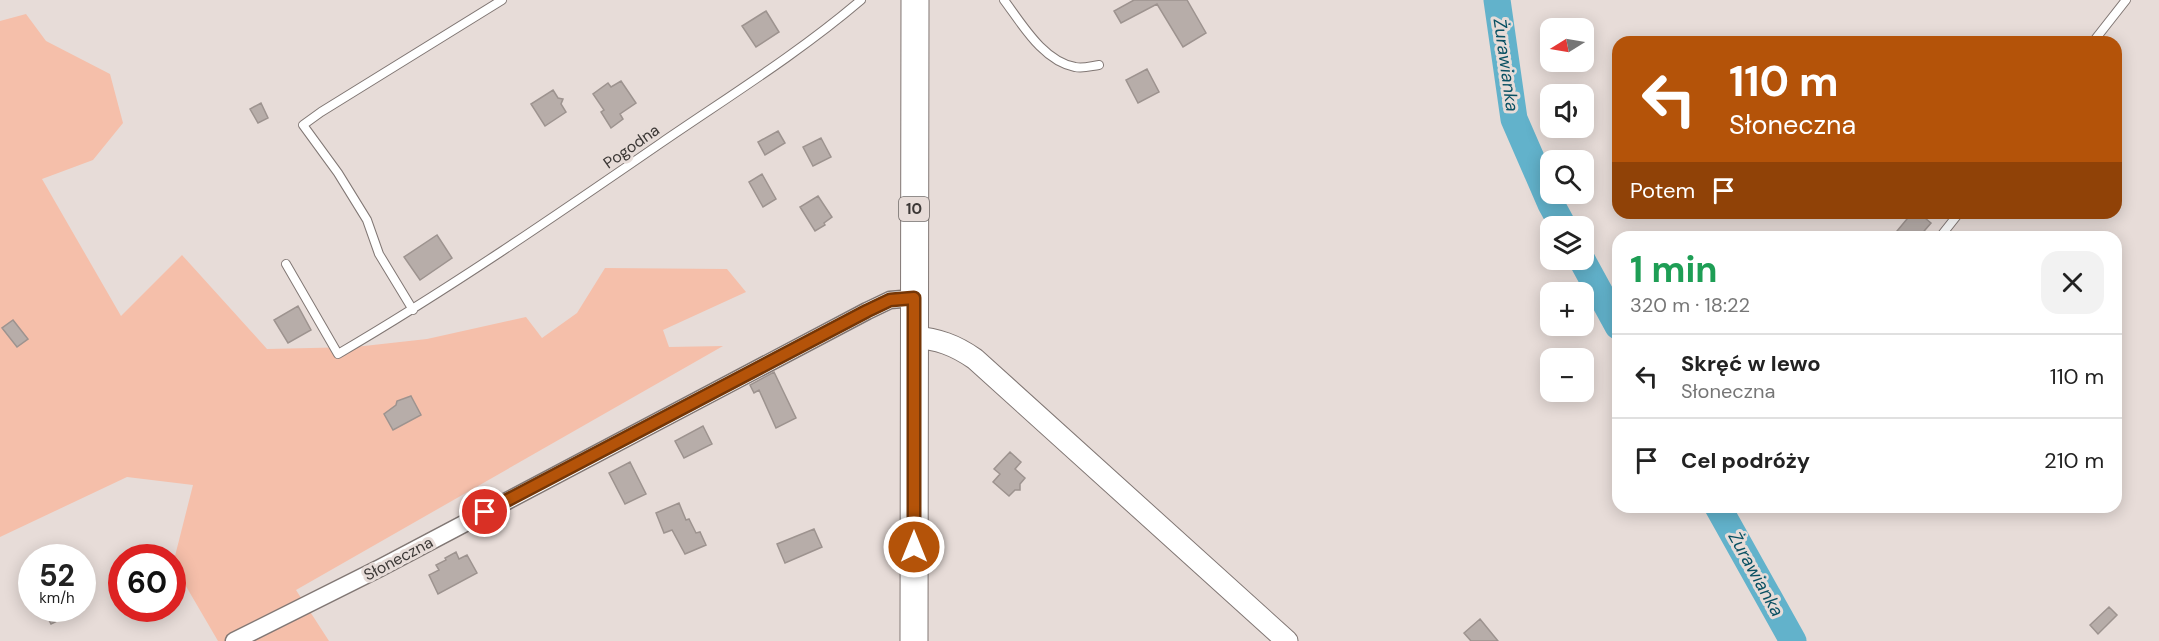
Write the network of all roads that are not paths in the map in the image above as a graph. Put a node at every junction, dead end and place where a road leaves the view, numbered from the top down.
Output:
1 (502, 0) edge
2 (861, 0) edge
3 (915, 0) edge
4 (1004, 0) edge
5 (2126, 0) edge
6 (2098, 36) edge
7 (1099, 65) dead end
8 (1954, 219) edge
9 (1945, 231) edge
10 (286, 264) dead end
11 (914, 298) junction
12 (413, 310) junction
13 (914, 337) junction
14 (234, 641) edge
15 (914, 641) edge
16 (1287, 641) edge

1 - 12 lane
2 - 12 lane, Pogodna
3 - 11 main road, 10
4 - 7 lane
5 - 6 lane
8 - 9 lane
10 - 12 lane, Pogodna
11 - 13 main road, 10
11 - 14 street, Słoneczna
13 - 15 main road, 10
13 - 16 street

